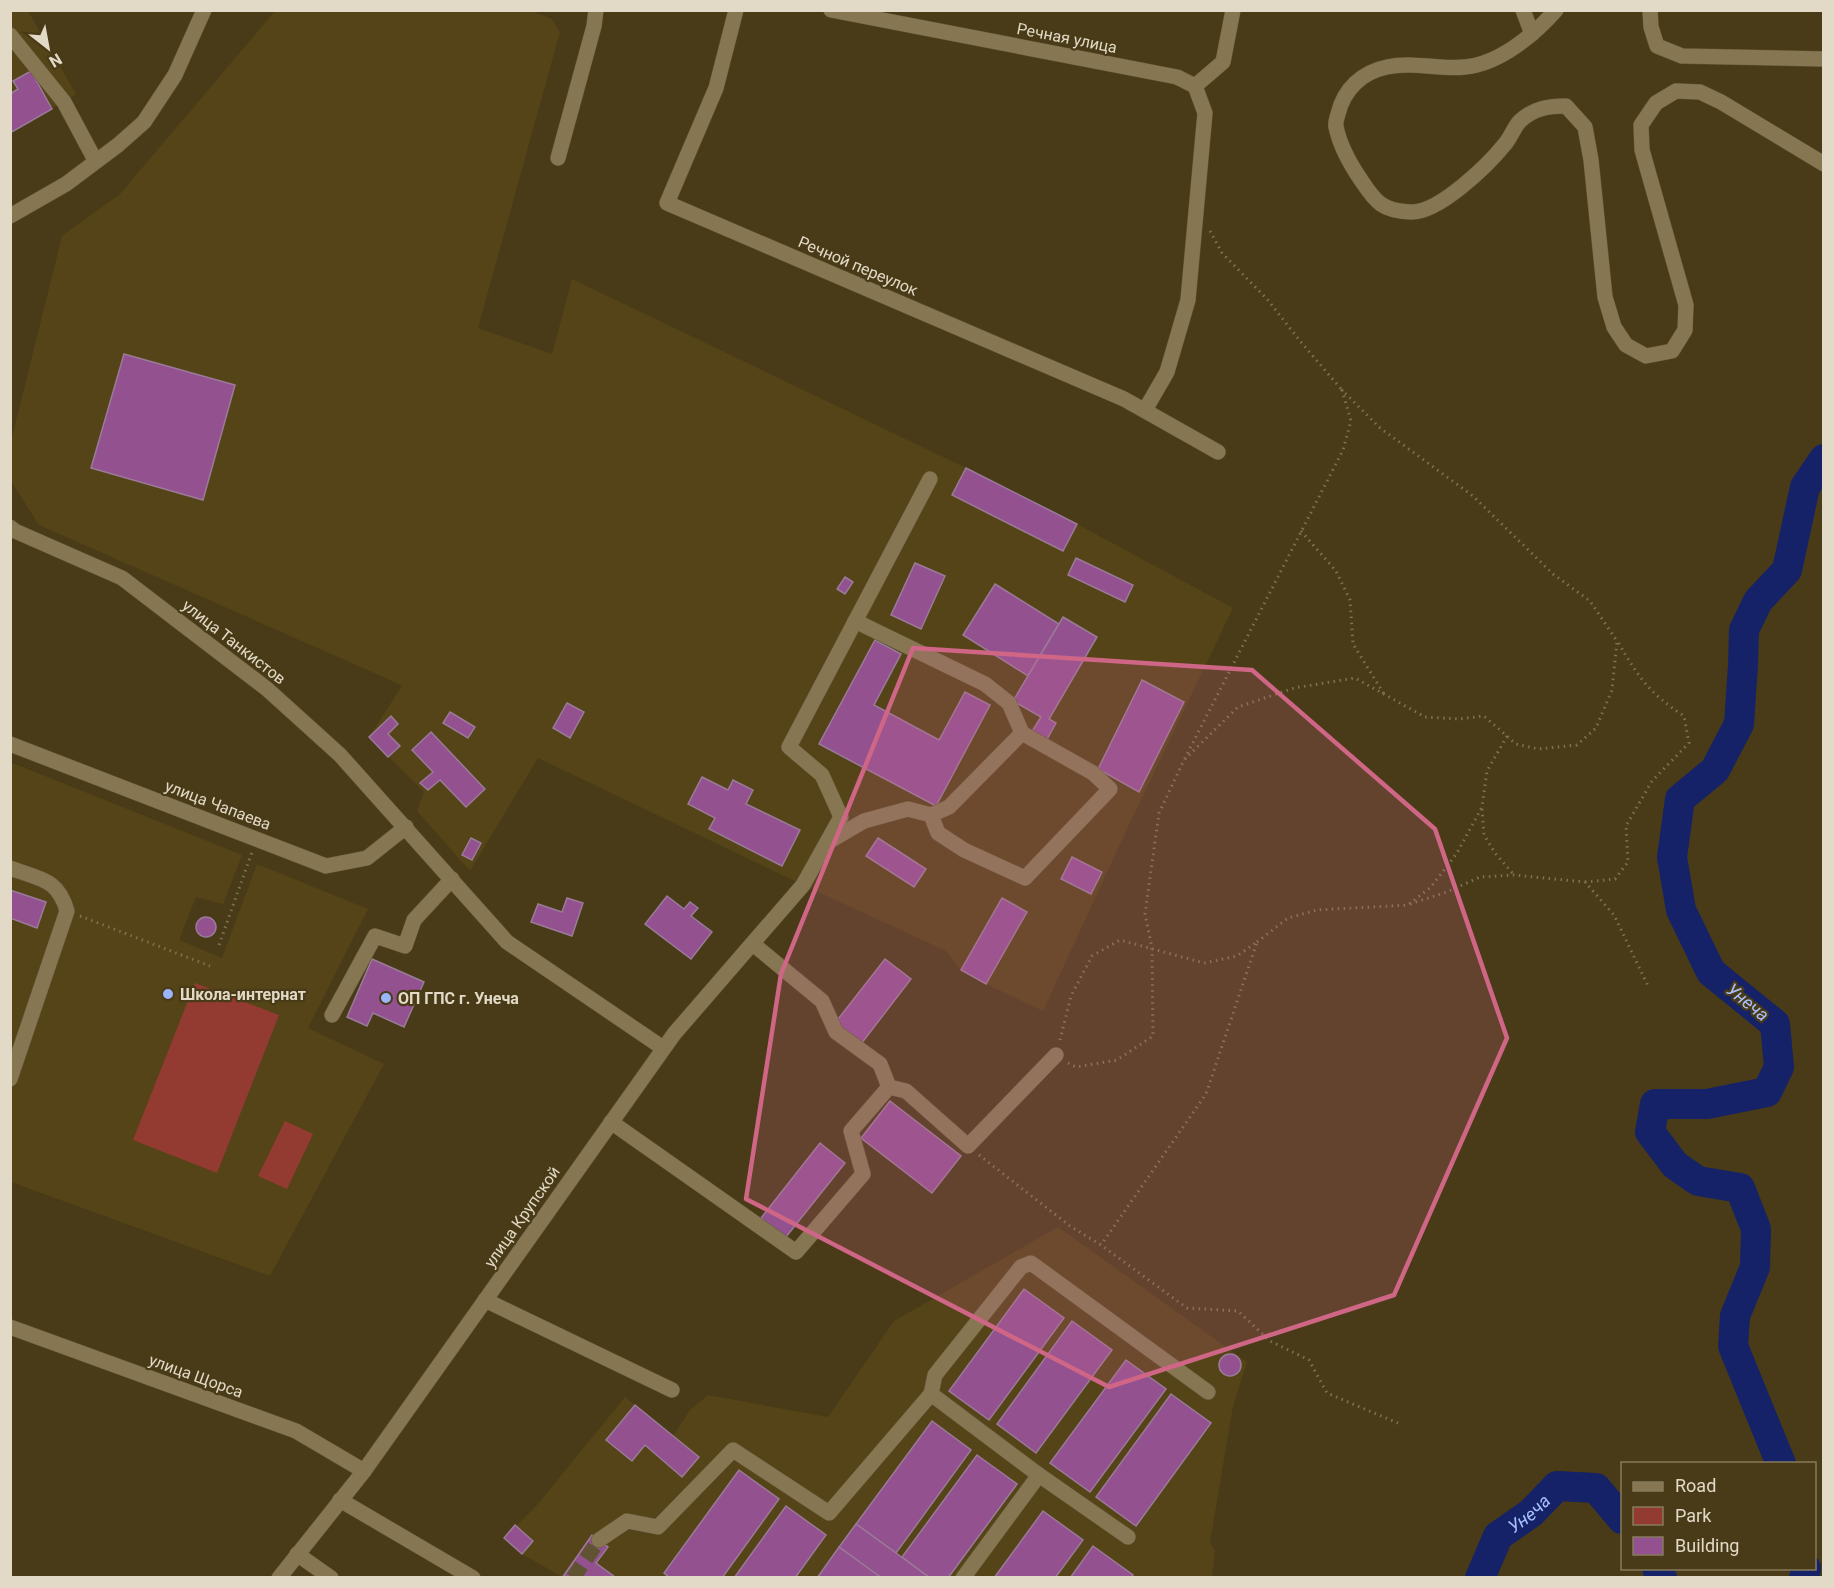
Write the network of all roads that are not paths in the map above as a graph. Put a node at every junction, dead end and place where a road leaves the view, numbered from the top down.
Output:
1 (204, 10) edge
2 (596, 10) edge
3 (736, 10) edge
4 (831, 10) edge
5 (1233, 10) edge
6 (1523, 10) edge
7 (1556, 10) edge
8 (1650, 10) edge
9 (1532, 34) junction
10 (10, 35) edge
11 (1824, 58) edge
12 (1195, 86) junction
13 (558, 158) dead end
14 (96, 160) junction
15 (1824, 164) edge
16 (10, 216) edge
17 (1145, 410) junction
18 (1218, 452) dead end
19 (930, 478) dead end
20 (10, 527) edge
21 (855, 621) junction
22 (1022, 733) junction
23 (10, 744) edge
24 (931, 815) junction
25 (406, 827) junction
26 (828, 842) junction
27 (10, 868) edge
28 (452, 879) junction
29 (753, 944) junction
30 (332, 1015) dead end
31 (663, 1048) junction
32 (1056, 1055) road end
33 (10, 1079) edge
34 (889, 1087) junction
35 (611, 1122) junction
36 (485, 1300) junction
37 (10, 1327) edge
38 (672, 1390) dead end
39 (1208, 1392) dead end
40 (931, 1394) junction
41 (363, 1471) junction
42 (1039, 1475) junction
43 (340, 1500) junction
44 (1128, 1538) dead end
45 (599, 1540) tunnel mouth
46 (297, 1554) junction
47 (279, 1578) edge
48 (331, 1578) edge
49 (472, 1578) edge
50 (963, 1578) edge

1 - 14 street
2 - 13 street
3 - 17 street, Речной переулок
4 - 12 street, Речная улица
5 - 12 street
6 - 9 street
7 - 9 street
8 - 11 street
9 - 15 street
10 - 14 street
12 - 17 street
14 - 16 street
17 - 18 street, Речной переулок
19 - 21 street
20 - 25 street, улица Танкистов
21 - 22 street
21 - 26 street, улица Крупской
22 - 24 street
22 - 24 street
23 - 25 street, улица Чапаева
24 - 26 street
25 - 28 street, улица Танкистов
26 - 29 street, улица Крупской
27 - 33 street
28 - 30 street
28 - 31 street, улица Танкистов
29 - 31 street, улица Крупской
29 - 34 street
31 - 35 street, улица Крупской
32 - 34 street
34 - 35 street
35 - 36 street, улица Крупской
36 - 38 street
36 - 41 street, улица Крупской
37 - 41 street, улица Щорса
39 - 40 street
40 - 42 street
40 - 45 street
41 - 43 street, улица Крупской
42 - 44 street
42 - 50 street
43 - 46 street, улица Крупской
43 - 49 street
46 - 47 street, улица Крупской
46 - 48 street

